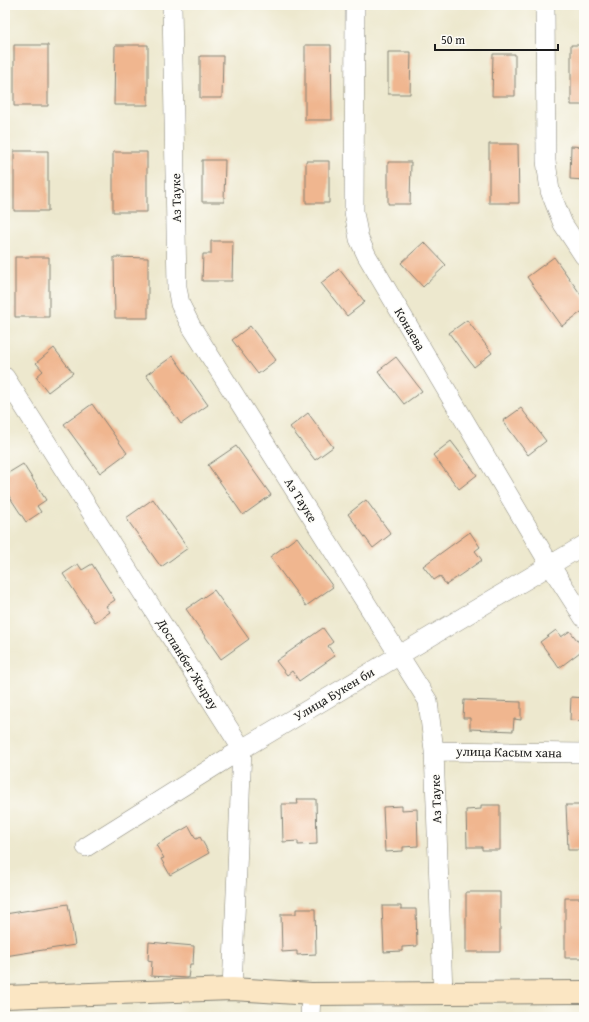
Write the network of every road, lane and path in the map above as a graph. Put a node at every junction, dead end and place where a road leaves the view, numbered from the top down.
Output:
1 (172, 5) edge
2 (355, 5) edge
3 (545, 5) edge
4 (584, 256) edge
5 (5, 377) edge
6 (584, 545) edge
7 (550, 565) junction
8 (584, 618) edge
9 (400, 655) junction
10 (242, 749) junction
11 (434, 751) junction
12 (584, 753) edge
13 (86, 847) dead end
14 (232, 989) junction
15 (443, 992) junction
16 (584, 992) edge
17 (311, 994) junction
18 (5, 997) edge
19 (310, 1017) edge

1 - 9 street, Аз Тауке
2 - 7 street, Конаева
3 - 4 street
5 - 10 street, Доспанбет Жырау
6 - 7 street, Улица Букен би
7 - 8 street, Конаева
7 - 9 street, Улица Букен би
9 - 10 street, Улица Букен би
9 - 11 street, Аз Тауке
10 - 13 street, Улица Букен би
10 - 14 street
11 - 12 street, улица Касым хана
11 - 15 street, Аз Тауке
14 - 17 street
14 - 18 street
15 - 16 street
15 - 17 street
17 - 19 street

